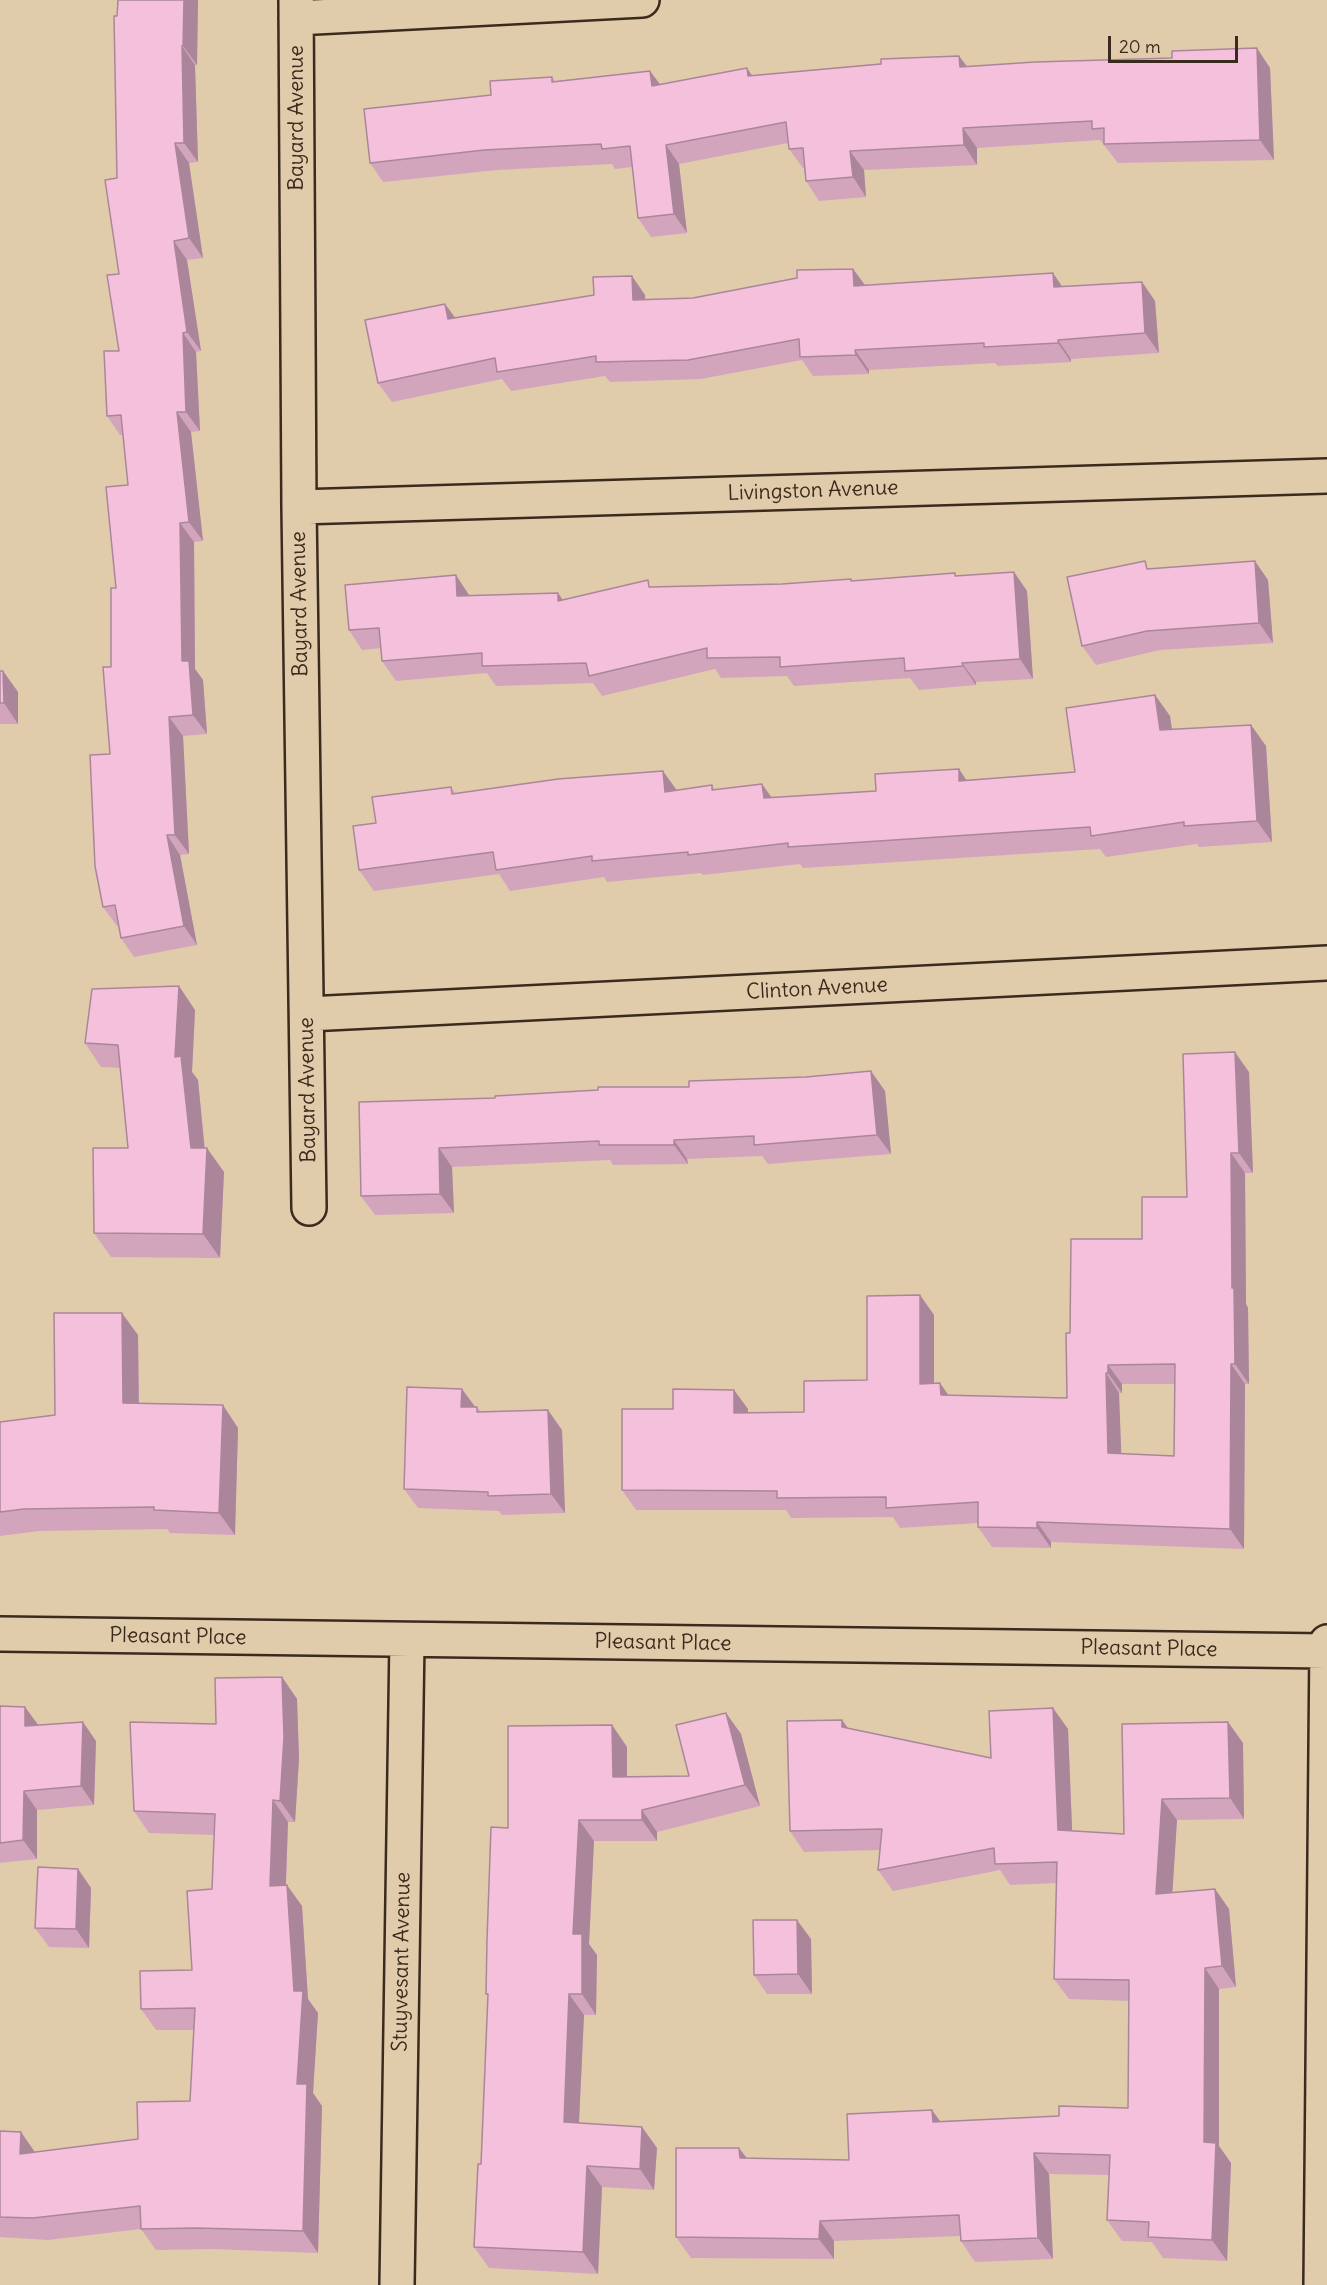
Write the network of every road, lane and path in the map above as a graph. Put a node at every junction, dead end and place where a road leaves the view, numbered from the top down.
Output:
1 (642, 0) edge
2 (296, 9) edge
3 (1327, 476) edge
4 (299, 507) junction
5 (1327, 963) edge
6 (308, 1014) junction
7 (309, 1208) dead end
8 (0, 1634) edge
9 (406, 1640) junction
10 (1327, 1642) edge
11 (1327, 1651) edge
12 (397, 2285) edge
13 (1321, 2285) edge

1 - 2 street
2 - 4 street, Bayard Avenue
3 - 4 street, Livingston Avenue
4 - 6 street, Bayard Avenue
5 - 6 street, Clinton Avenue
6 - 7 street, Bayard Avenue
8 - 9 street, Pleasant Place
9 - 11 street, Pleasant Place
9 - 12 street, Stuyvesant Avenue
10 - 11 street
11 - 13 street

